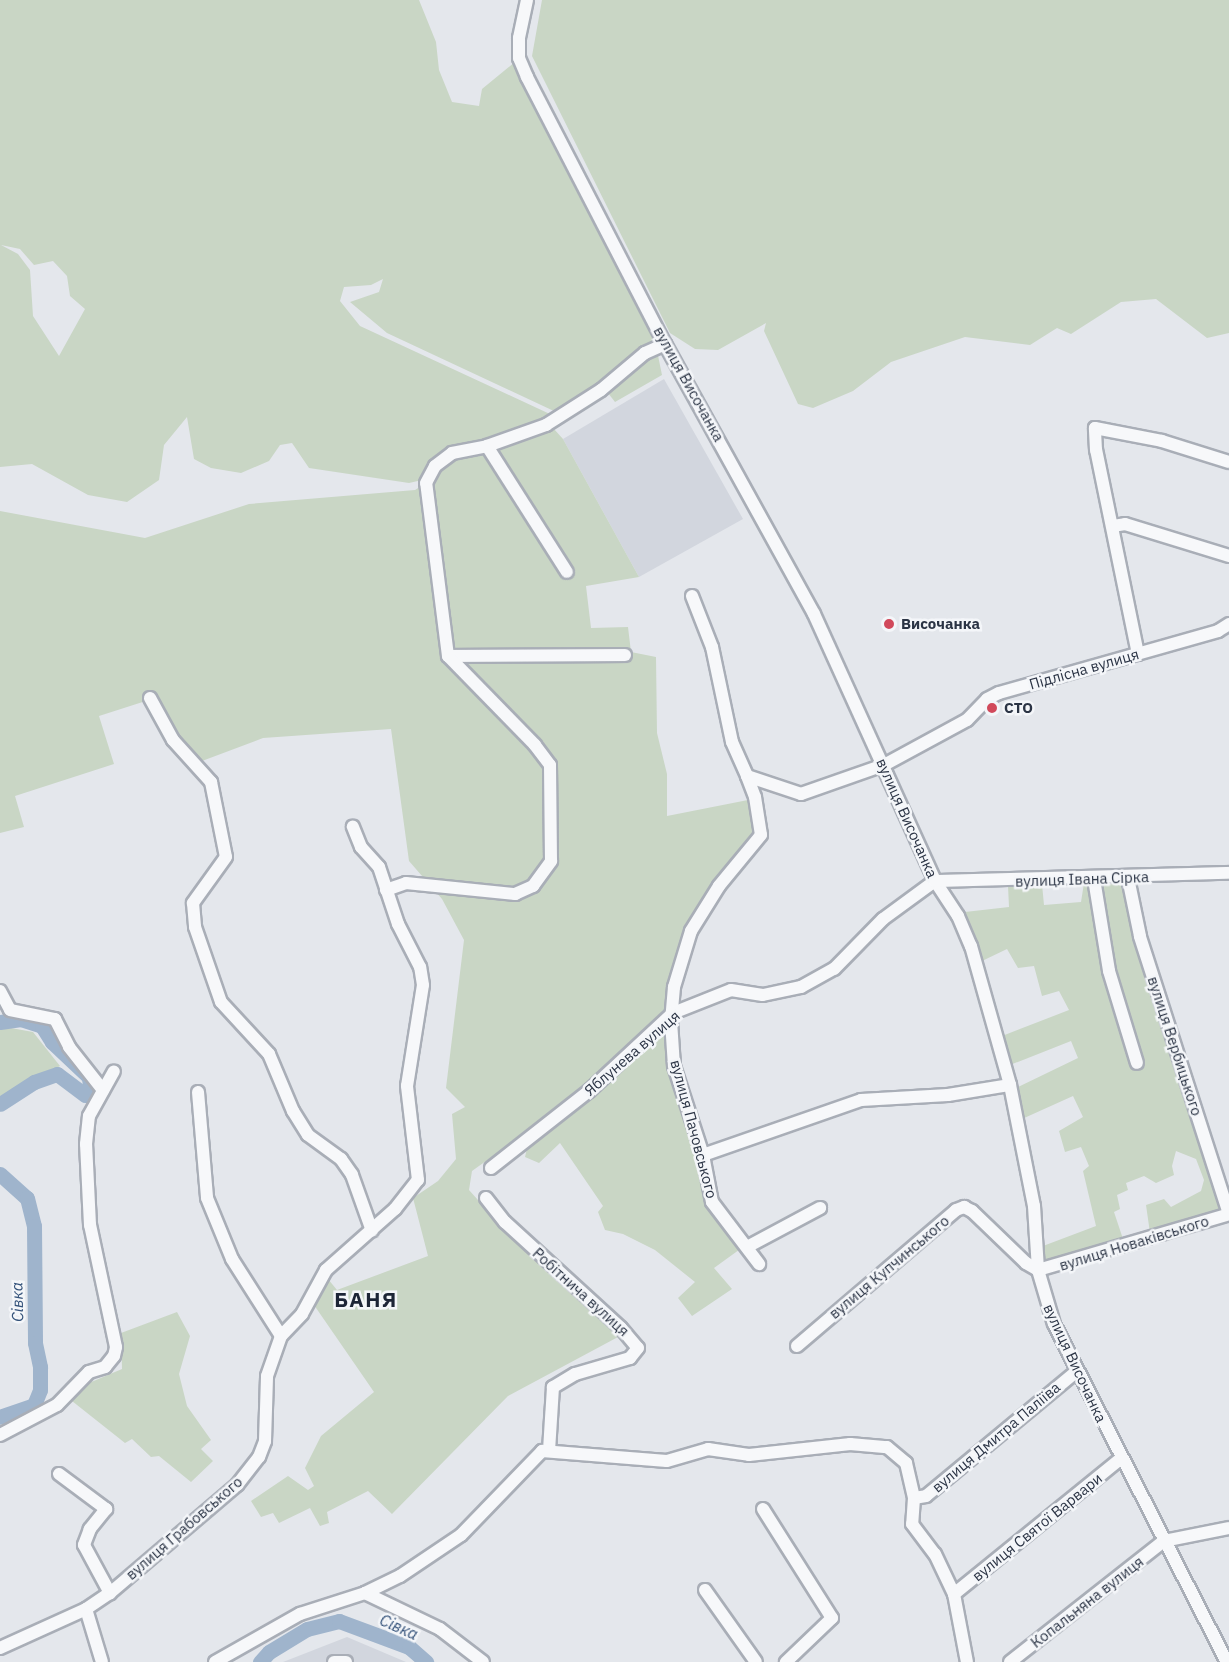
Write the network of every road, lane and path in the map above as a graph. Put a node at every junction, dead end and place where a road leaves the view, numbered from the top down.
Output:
1 (527, 0) edge
2 (665, 344) junction
3 (487, 446) junction
4 (1229, 462) edge
5 (1113, 526) junction
6 (1229, 556) edge
7 (567, 572) dead end
8 (692, 596) dead end
9 (1229, 624) edge
10 (1138, 654) junction
11 (625, 655) dead end
12 (448, 656) junction
13 (150, 698) dead end
14 (884, 765) junction
15 (747, 776) junction
16 (353, 827) dead end
17 (1229, 873) edge
18 (1128, 878) junction
19 (1094, 879) junction
20 (934, 881) junction
21 (386, 890) junction
22 (0, 991) edge
23 (673, 1013) junction
24 (1137, 1063) dead end
25 (114, 1071) dead end
26 (1010, 1085) junction
27 (103, 1090) junction
28 (198, 1092) dead end
29 (703, 1155) junction
30 (491, 1168) dead end
31 (486, 1198) dead end
32 (820, 1208) dead end
33 (1229, 1214) edge
34 (372, 1231) junction
35 (747, 1247) junction
36 (759, 1264) dead end
37 (1038, 1270) junction
38 (281, 1336) junction
39 (797, 1346) dead end
40 (1076, 1372) junction
41 (0, 1435) edge
42 (549, 1450) junction
43 (1120, 1459) junction
44 (59, 1474) dead end
45 (914, 1498) junction
46 (763, 1509) dead end
47 (1229, 1528) edge
48 (1164, 1541) junction
49 (705, 1590) dead end
50 (110, 1593) junction
51 (365, 1593) junction
52 (954, 1594) junction
53 (86, 1609) junction
54 (0, 1648) edge
55 (102, 1662) edge
56 (215, 1662) edge
57 (334, 1662) edge
58 (346, 1662) edge
59 (483, 1662) edge
60 (756, 1662) edge
61 (786, 1662) edge
62 (967, 1662) edge
63 (1010, 1662) edge
64 (1227, 1662) edge

1 - 2 street, вулиця Височанка
2 - 3 street
2 - 14 street, вулиця Височанка
3 - 7 street
3 - 12 street
4 - 5 street
5 - 6 street
5 - 10 street
8 - 15 street, вулиця Пачовського
9 - 10 street, Підлісна вулиця
10 - 14 street, Підлісна вулиця
11 - 12 street
12 - 21 street
13 - 34 street
14 - 15 street
14 - 20 street, вулиця Височанка
15 - 23 street, вулиця Пачовського
16 - 21 street, вулиця Грабовського
17 - 18 street, вулиця Івана Сірка
18 - 19 street, вулиця Івана Сірка
18 - 33 street, вулиця Вербицького
19 - 20 street, вулиця Івана Сірка
19 - 24 street
20 - 23 street, Яблунева вулиця
20 - 26 street, вулиця Височанка
21 - 34 street, вулиця Грабовського
22 - 27 street
23 - 29 street, вулиця Пачовського
23 - 30 street, Яблунева вулиця
25 - 27 street
26 - 29 street
26 - 37 street, вулиця Височанка
27 - 41 street
28 - 38 street
29 - 35 street, вулиця Пачовського
31 - 42 street, Робітнича вулиця
32 - 35 street
33 - 37 street, вулиця Новаківського
34 - 38 street, вулиця Грабовського
35 - 36 street, вулиця Пачовського
37 - 39 street, вулиця Купчинського
37 - 40 street, вулиця Височанка
38 - 50 street, вулиця Грабовського
40 - 43 street, вулиця Височанка
40 - 45 street, вулиця Дмитра Паліїва
42 - 45 street
42 - 51 street
43 - 48 street, вулиця Височанка
43 - 52 street, вулиця Святої Варвари
44 - 50 street
45 - 52 street
46 - 61 street
47 - 48 street
48 - 63 street, Копальняна вулиця
48 - 64 street, вулиця Височанка
49 - 60 street
50 - 53 street, вулиця Грабовського
51 - 56 street
51 - 59 street
52 - 62 street
53 - 54 street, вулиця Грабовського
53 - 55 street
57 - 58 street

